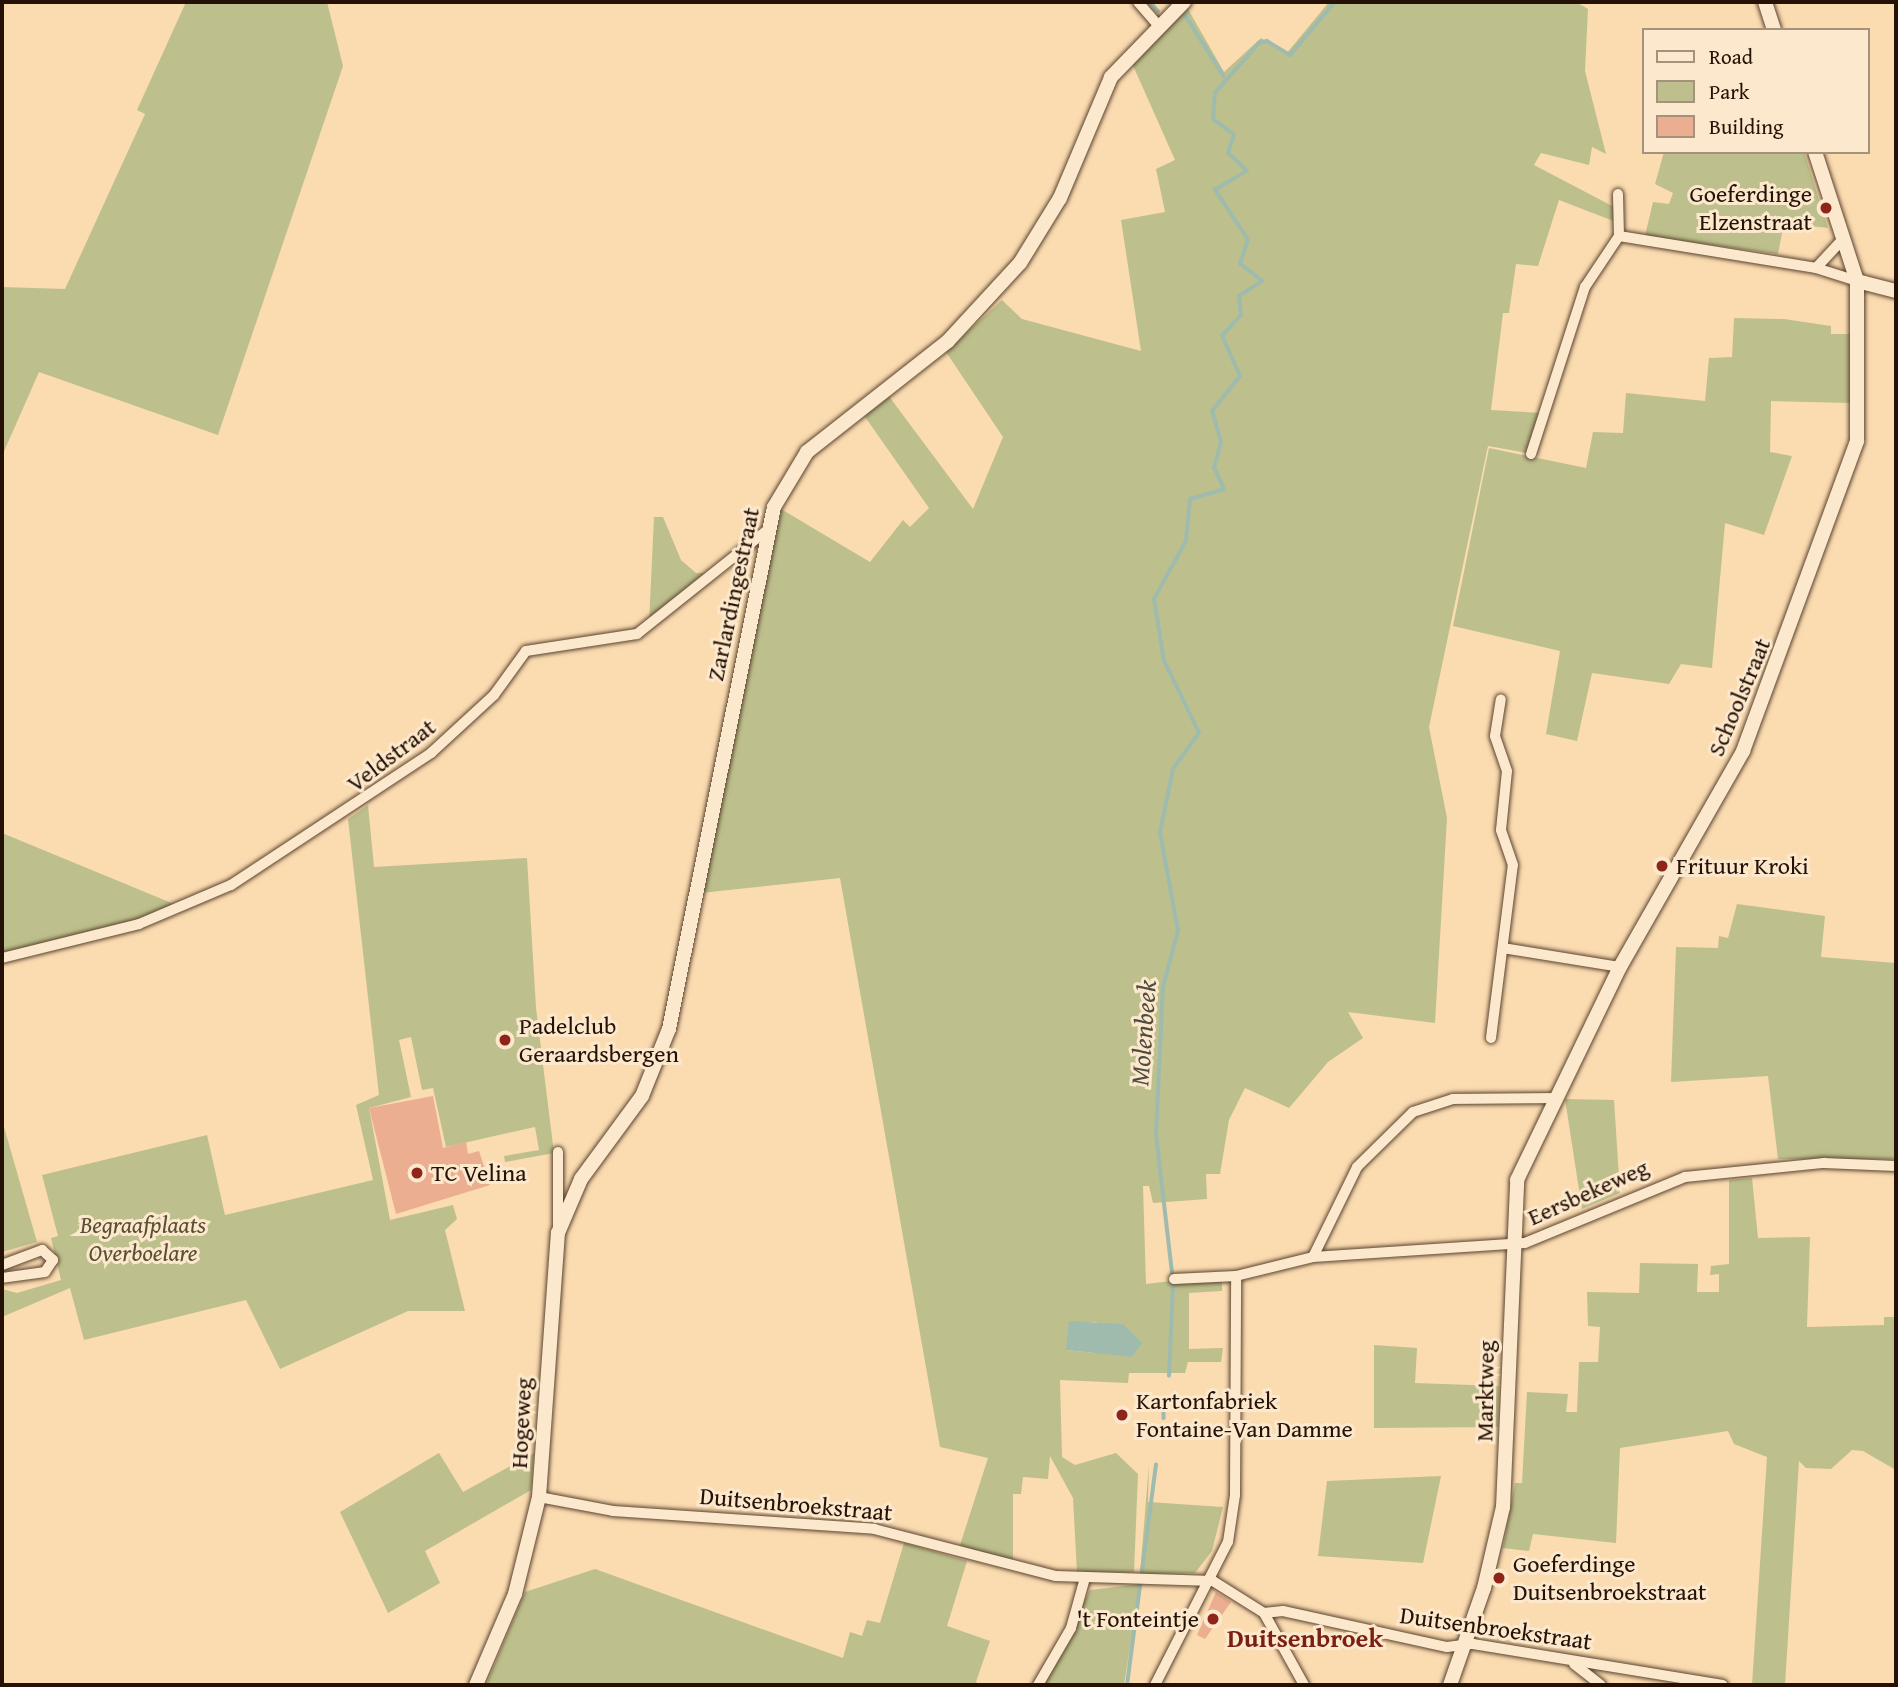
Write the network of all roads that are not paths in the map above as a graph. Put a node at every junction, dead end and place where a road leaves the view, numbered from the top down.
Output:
1 (1138, 2) edge
2 (1184, 2) edge
3 (1765, 2) edge
4 (1158, 25) junction
5 (1773, 28) edge
6 (1816, 154) edge
7 (1618, 194) dead end
8 (1619, 236) junction
9 (1844, 238) junction
10 (1816, 268) junction
11 (1857, 281) junction
12 (1896, 291) edge
13 (1531, 454) dead end
14 (765, 532) junction
15 (1501, 699) dead end
16 (1503, 948) junction
17 (2, 958) edge
18 (1620, 967) junction
19 (1490, 1038) dead end
20 (1554, 1098) junction
21 (558, 1152) dead end
22 (1896, 1166) edge
23 (558, 1233) junction
24 (1510, 1243) junction
25 (1313, 1257) junction
26 (2, 1265) edge
27 (1236, 1276) junction
28 (2, 1278) edge
29 (1174, 1279) dead end
30 (539, 1497) junction
31 (1085, 1577) junction
32 (1213, 1581) junction
33 (1264, 1613) junction
34 (1465, 1643) junction
35 (1569, 1661) junction
36 (476, 1685) edge
37 (1038, 1685) edge
38 (1155, 1685) edge
39 (1304, 1685) edge
40 (1450, 1685) edge
41 (1601, 1685) edge
42 (1723, 1685) edge

1 - 4 street
2 - 4 street, Zarlardingestraat
3 - 5 street
4 - 14 street, Zarlardingestraat
6 - 9 street, Schoolstraat
7 - 8 street
8 - 10 street
8 - 13 street
9 - 10 street
9 - 11 street, Schoolstraat
10 - 11 street
11 - 12 street
11 - 18 street, Schoolstraat
14 - 17 street, Veldstraat
14 - 23 street, Zarlardingestraat
15 - 16 street
16 - 18 street
16 - 19 street
18 - 20 street, Schoolstraat
20 - 24 street, Marktweg
20 - 25 street
21 - 23 street, Hogeweg
22 - 24 street, Eersbekeweg
23 - 30 street, Hogeweg
24 - 25 street, Eersbekeweg
24 - 34 street, Marktweg
25 - 27 street, Eersbekeweg
26 - 28 street
27 - 29 street, Eersbekeweg
27 - 32 street
30 - 31 street, Duitsenbroekstraat
30 - 36 street, Hogeweg
31 - 32 street, Duitsenbroekstraat
31 - 37 street
32 - 33 street
32 - 38 street
33 - 34 street, Duitsenbroekstraat
33 - 39 street
34 - 35 street, Duitsenbroekstraat
34 - 40 street, Marktweg
35 - 41 street
35 - 42 street, Duitsenbroekstraat

